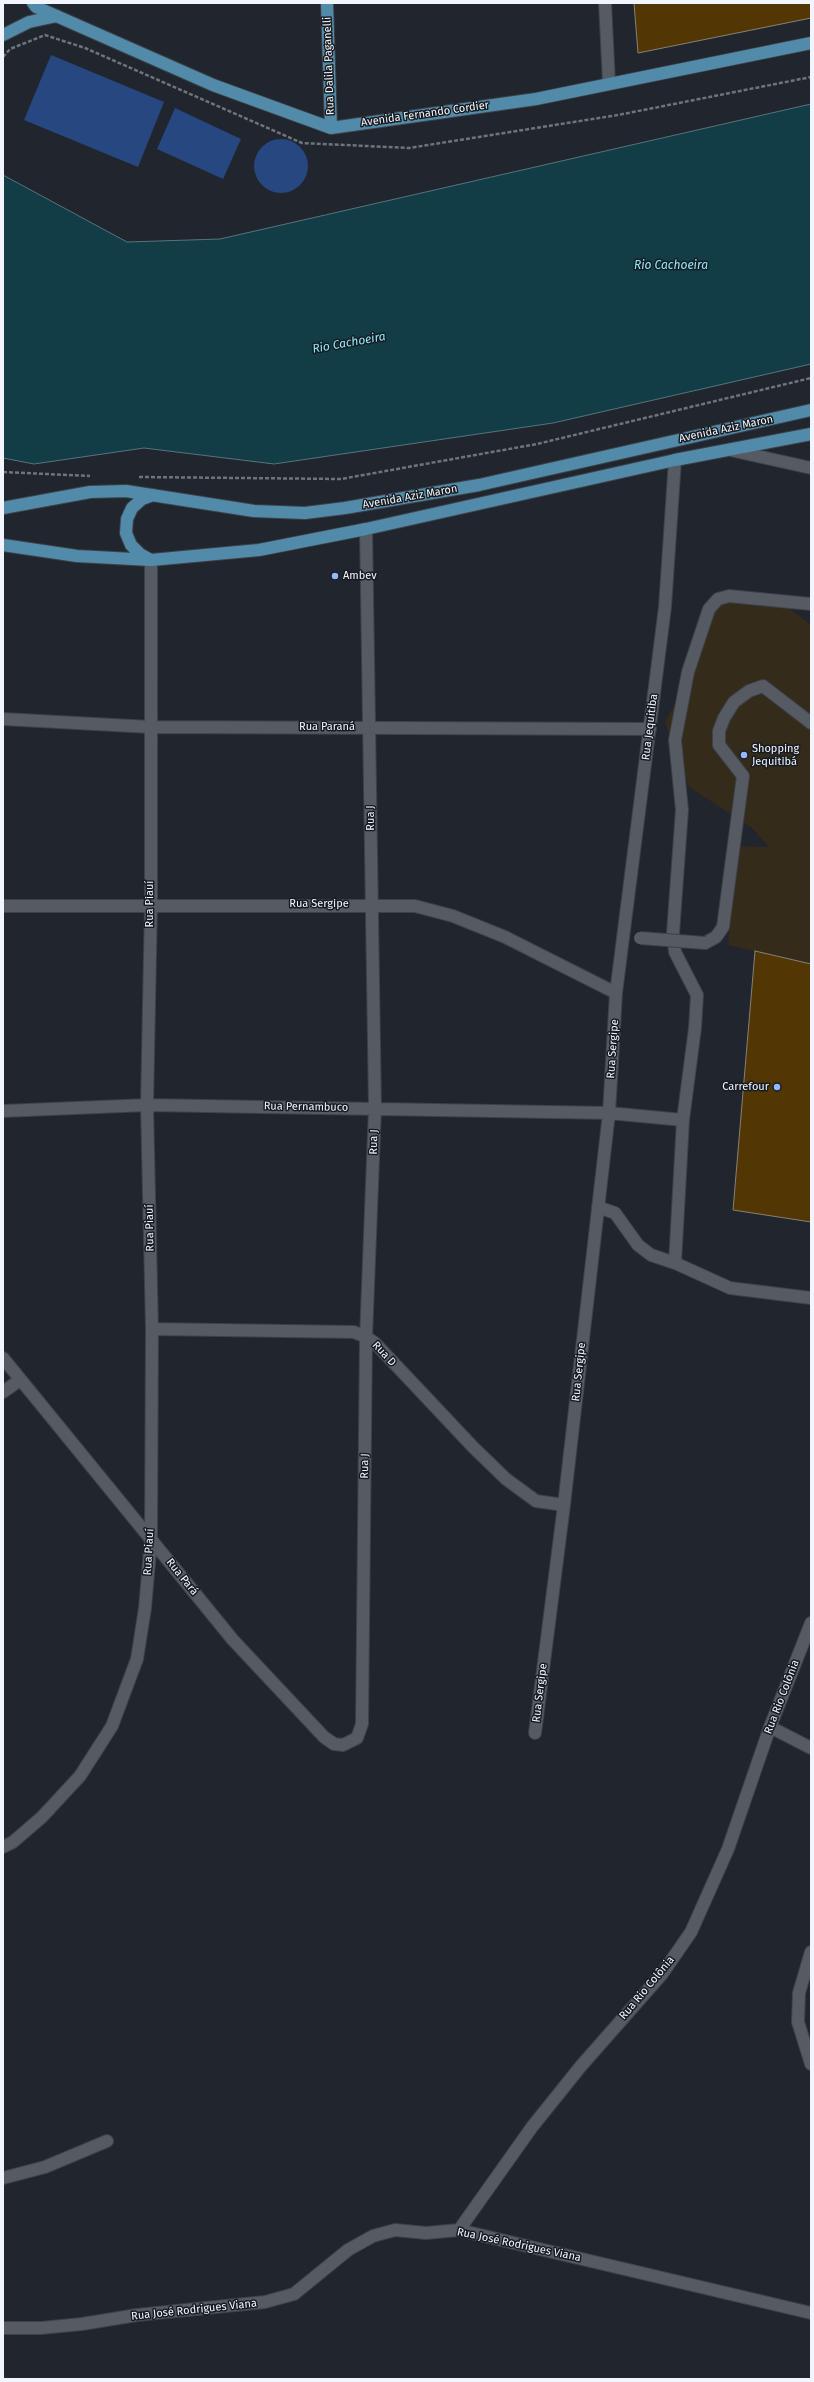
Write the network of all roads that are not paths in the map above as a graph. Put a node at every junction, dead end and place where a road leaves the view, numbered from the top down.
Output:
1 (33, 3) edge
2 (327, 3) edge
3 (606, 3) edge
4 (57, 16) junction
5 (3, 35) edge
6 (811, 44) edge
7 (609, 83) junction
8 (331, 128) junction
9 (811, 410) edge
10 (811, 434) edge
11 (730, 450) junction
12 (675, 460) junction
13 (811, 468) edge
14 (154, 494) junction
15 (3, 508) edge
16 (366, 529) junction
17 (3, 545) edge
18 (151, 560) junction
19 (811, 604) edge
20 (3, 719) edge
21 (811, 723) edge
22 (150, 727) junction
23 (371, 727) junction
24 (650, 729) junction
25 (151, 904) junction
26 (372, 904) junction
27 (3, 906) edge
28 (623, 937) junction
29 (616, 993) junction
30 (147, 1105) junction
31 (375, 1108) junction
32 (3, 1111) edge
33 (609, 1113) junction
34 (683, 1120) junction
35 (598, 1207) junction
36 (675, 1263) junction
37 (811, 1298) edge
38 (152, 1329) junction
39 (366, 1337) junction
40 (3, 1358) edge
41 (20, 1380) junction
42 (3, 1392) edge
43 (564, 1505) junction
44 (151, 1539) junction
45 (811, 1623) edge
46 (770, 1727) junction
47 (535, 1733) dead end
48 (343, 1745) joint
49 (811, 1748) edge
50 (3, 1847) edge
51 (811, 1952) edge
52 (811, 2064) edge
53 (107, 2141) dead end
54 (3, 2178) edge
55 (459, 2230) junction
56 (811, 2313) edge
57 (3, 2328) edge

1 - 4 main road, Avenida Fernando Cordier
2 - 8 main road, Rua Dalila Paganelli
3 - 7 street
4 - 5 main road
4 - 8 main road, Avenida Fernando Cordier
6 - 7 main road, Avenida Fernando Cordier
7 - 8 main road, Avenida Fernando Cordier
9 - 14 main road, Avenida Aziz Maron
10 - 11 main road, Avenida Aziz Maron
11 - 12 main road, Avenida Aziz Maron
11 - 13 street
12 - 16 main road, Avenida Aziz Maron
12 - 24 street, Rua Jequitiba
14 - 15 main road, Avenida Aziz Maron
14 - 18 main road
16 - 18 main road, Avenida Aziz Maron
16 - 23 street, Rua J
17 - 18 main road, Avenida Aziz Maron
18 - 22 street, Rua Piauí
19 - 34 street
20 - 22 street, Rua Paraná
21 - 28 street, bridge
22 - 23 street, Rua Paraná
22 - 25 street, Rua Piauí
23 - 24 street, Rua Paraná
23 - 26 street, Rua J
24 - 28 street, Rua Jequitiba
25 - 26 street, Rua Sergipe
25 - 27 street, Rua Sergipe
25 - 30 street, Rua Piauí
26 - 29 street, Rua Sergipe
26 - 31 street, Rua J
28 - 29 street, Rua Jequitiba
29 - 33 street, Rua Sergipe
30 - 31 street, Rua Pernambuco
30 - 32 street, Rua Pernambuco
30 - 38 street, Rua Piauí
31 - 33 street, Rua Pernambuco
31 - 39 street, Rua J
33 - 34 street, Rua Pernambuco
33 - 35 street, Rua Sergipe
34 - 36 street
35 - 36 street
35 - 43 street, Rua Sergipe
36 - 37 street
38 - 39 street, Rua D
38 - 44 street, Rua Piauí
39 - 43 street, Rua D
39 - 48 street, Rua J
40 - 41 street, Rua Pará
41 - 42 street
41 - 44 street, Rua Pará
43 - 47 street, Rua Sergipe
44 - 48 street, Rua Pará
44 - 50 street, Rua Piauí
45 - 46 street, Rua Rio Colônia
46 - 49 street
46 - 55 street, Rua Rio Colônia
51 - 52 street
53 - 54 street
55 - 56 street, Rua José Rodrigues Viana
55 - 57 street, Rua José Rodrigues Viana

